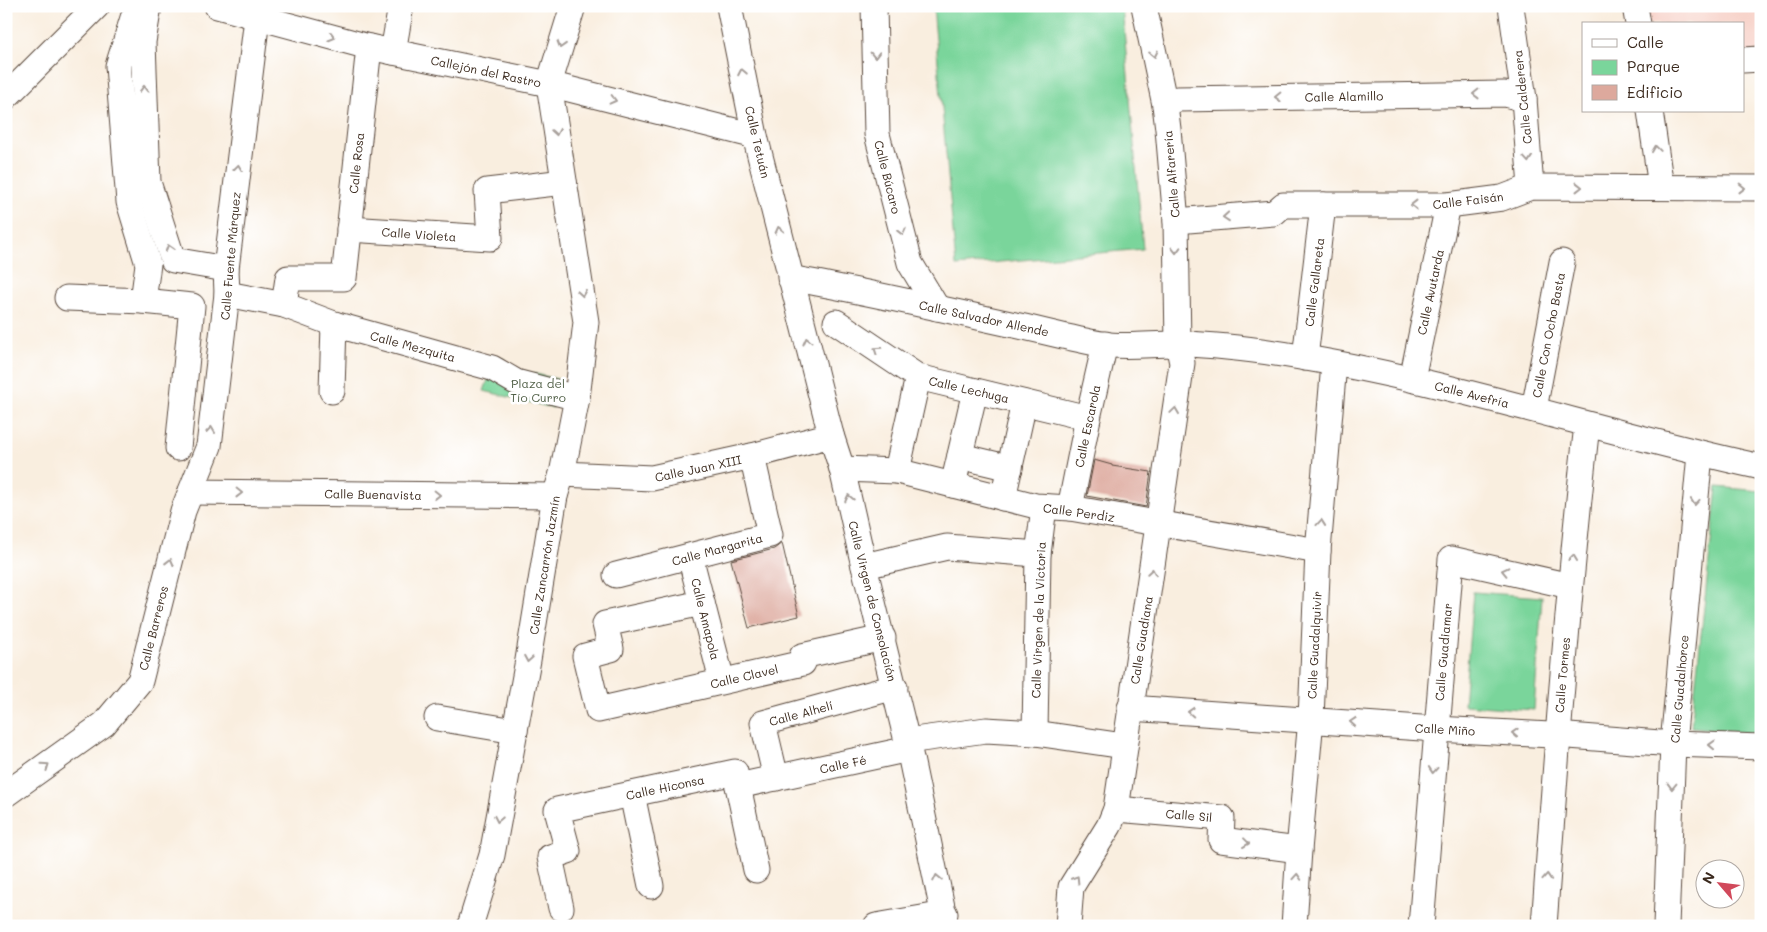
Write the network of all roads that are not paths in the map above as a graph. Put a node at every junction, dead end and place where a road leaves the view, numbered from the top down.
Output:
1 (97, 6) edge
2 (140, 6) edge
3 (149, 6) edge
4 (217, 6) edge
5 (401, 6) edge
6 (573, 6) edge
7 (729, 6) edge
8 (874, 6) edge
9 (1144, 6) edge
10 (1511, 6) edge
11 (1635, 6) edge
12 (298, 17) edge
13 (1638, 22) edge
14 (256, 28) junction
15 (381, 50) junction
16 (1761, 58) edge
17 (1744, 60) edge
18 (549, 84) junction
19 (6, 97) edge
20 (1524, 100) junction
21 (1165, 106) junction
22 (1650, 112) edge
23 (755, 136) junction
24 (564, 182) junction
25 (1531, 187) junction
26 (1661, 187) junction
27 (1761, 188) edge
28 (1323, 205) junction
29 (1448, 205) junction
30 (1176, 221) junction
31 (349, 229) junction
32 (1562, 262) dead end
33 (226, 269) junction
34 (790, 278) junction
35 (227, 294) junction
36 (67, 298) dead end
37 (143, 301) junction
38 (284, 305) junction
39 (937, 308) junction
40 (836, 322) dead end
41 (334, 324) junction
42 (1105, 344) junction
43 (1178, 344) junction
44 (1305, 358) junction
45 (1334, 364) junction
46 (918, 377) junction
47 (1412, 379) junction
48 (332, 391) dead end
49 (975, 391) junction
50 (577, 398) junction
51 (1024, 403) junction
52 (1534, 409) junction
53 (1088, 418) junction
54 (1587, 425) junction
55 (831, 435) junction
56 (178, 448) dead end
57 (1700, 454) junction
58 (752, 456) junction
59 (960, 456) junction
60 (1761, 467) edge
61 (1010, 468) junction
62 (842, 469) junction
63 (897, 471) junction
64 (565, 482) junction
65 (953, 485) junction
66 (191, 492) junction
67 (1003, 498) junction
68 (1044, 507) junction
69 (1070, 508) junction
70 (1159, 524) junction
71 (1318, 551) junction
72 (1038, 554) junction
73 (690, 556) junction
74 (864, 566) junction
75 (616, 575) dead end
76 (1570, 586) junction
77 (702, 603) junction
78 (883, 638) junction
79 (722, 681) junction
80 (895, 688) junction
81 (1130, 708) junction
82 (436, 718) dead end
83 (1311, 719) junction
84 (1436, 729) junction
85 (515, 731) junction
86 (1034, 733) junction
87 (1556, 735) junction
88 (1673, 744) junction
89 (908, 745) junction
90 (1124, 746) junction
91 (1761, 747) edge
92 (776, 778) junction
93 (737, 779) junction
94 (6, 794) edge
95 (632, 794) junction
96 (1116, 808) junction
97 (1299, 850) junction
98 (756, 870) dead end
99 (651, 886) dead end
100 (561, 908) dead end
101 (945, 920) edge
102 (470, 926) edge
103 (876, 926) edge
104 (1068, 926) edge
105 (1294, 926) edge
106 (1421, 926) edge
107 (1544, 926) edge
108 (1666, 926) edge

1 - 19 street
2 - 37 street
33 -> 3 street
4 - 14 street, Callejón del Rastro
5 - 15 street, Calle Rosa
6 -> 18 street
23 -> 7 street, Calle Tetuán
8 -> 39 street, Calle Búcaro
9 -> 21 street, Calle Alfarería
10 - 20 street, Calle Calderera
11 - 13 street
12 - 14 street, Callejón del Rastro
12 -> 15 street, Callejón del Rastro
33 -> 14 street, Calle Fuente Márquez
15 - 18 street, Callejón del Rastro
15 - 31 street, Calle Rosa
16 - 17 street
18 -> 23 street, Callejón del Rastro
18 -> 24 street, Calle Zancarrón Jazmín
20 -> 21 street, Calle Alamillo
20 -> 25 street, Calle Calderera
21 - 30 street, Calle Alfarería
26 -> 22 street
34 -> 23 street, Calle Tetuán
24 - 31 street, Calle Violeta
24 -> 50 street, Calle Zancarrón Jazmín
25 -> 26 street, Calle Faisán
25 - 29 street, Calle Faisán
26 -> 27 street, Calle Faisán
29 -> 28 street, Calle Faisán
28 -> 30 street, Calle Faisán
28 - 44 street, Calle Gallareta
29 - 47 street, Calle Avutarda
30 -> 43 street, Calle Alfarería
31 - 38 street, Calle Rosa
32 - 52 street, Calle Con Ocho Basta
33 - 35 street, Calle Fuente Márquez
34 - 39 street, Calle Salvador Allende
55 -> 34 street, Calle Virgen de Consolación
35 - 38 street, Calle Mezquita
66 -> 35 street, Calle Fuente Márquez
36 - 37 street
37 - 56 street
38 - 41 street, Calle Mezquita
39 - 42 street, Calle Salvador Allende
46 -> 40 street, Calle Lechuga
41 - 48 street
41 - 50 street, Calle Mezquita
42 - 43 street, Calle Salvador Allende
42 - 53 street, Calle Escarola
43 - 44 street, Calle Avefría
70 -> 43 street, Calle Guadiana
44 - 45 street, Calle Avefría
45 - 47 street, Calle Avefría
71 -> 45 street, Calle Guadalquivir
46 - 49 street, Calle Lechuga
46 - 63 street
47 - 52 street, Calle Avefría
49 - 51 street, Calle Lechuga
49 - 59 street
50 - 64 street, Calle Zancarrón Jazmín
51 - 53 street, Calle Lechuga
51 - 61 street
52 - 54 street, Calle Avefría
53 - 69 street, Calle Escarola
54 - 57 street, Calle Avefría
76 -> 54 street, Calle Tormes
55 - 58 street, Calle Juan XIII
55 - 62 street, Calle Virgen de Consolación
57 - 60 street, Calle Avefría
57 -> 88 street, Calle Guadalhorce
58 - 64 street, Calle Juan XIII
58 - 73 street, Calle Margarita
59 - 61 street
59 - 65 street
61 - 67 street
62 - 63 street, Calle Perdiz
74 -> 62 street, Calle Virgen de Consolación
63 - 65 street, Calle Perdiz
66 -> 64 street, Calle Buenavista
64 -> 85 street, Calle Zancarrón Jazmín
65 - 67 street, Calle Perdiz
94 -> 66 street, Calle Barreros
67 - 68 street, Calle Perdiz
68 - 69 street, Calle Perdiz
68 - 72 street, Calle Virgen de la Victoria
69 - 70 street, Calle Perdiz
70 - 71 street, Calle Perdiz
81 -> 70 street, Calle Guadiana
71 - 83 street, Calle Guadalquivir
72 - 74 street
72 - 86 street, Calle Virgen de la Victoria
73 - 75 street, Calle Margarita
73 - 77 street, Calle Amapola
74 - 78 street, Calle Virgen de Consolación
76 -> 84 street, Calle Guadiamar
76 - 87 street, Calle Tormes
77 - 79 street, Calle Amapola
77 - 79 street, Calle Clavel
78 - 79 street, Calle Clavel
78 - 80 street, Calle Virgen de Consolación
80 - 89 street, Calle Virgen de Consolación
80 - 92 street, Calle Alhelí
83 -> 81 street, Calle Miño
81 - 90 street, Calle Guadiana
82 - 85 street
84 -> 83 street, Calle Miño
83 - 97 street, Calle Guadalquivir
87 -> 84 street, Calle Miño
84 -> 106 street, Calle Guadiamar
85 -> 102 street, Calle Zancarrón Jazmín
86 - 89 street, Calle Fé
86 - 90 street, Calle Fé
87 - 88 street, Calle Miño
107 -> 87 street, Calle Tormes
91 -> 88 street, Calle Miño
88 -> 108 street, Calle Guadalhorce
89 - 92 street, Calle Fé
101 -> 89 street, Calle Virgen de Consolación
90 - 96 street, Calle Guadiana
92 - 93 street, Calle Fé
93 - 95 street, Calle Hiconsa
93 - 98 street
95 - 99 street
95 - 100 street, Calle Hiconsa
96 -> 97 street, Calle Sil
104 -> 96 street, Calle Guadiana
105 -> 97 street, Calle Guadalquivir
101 - 103 street

